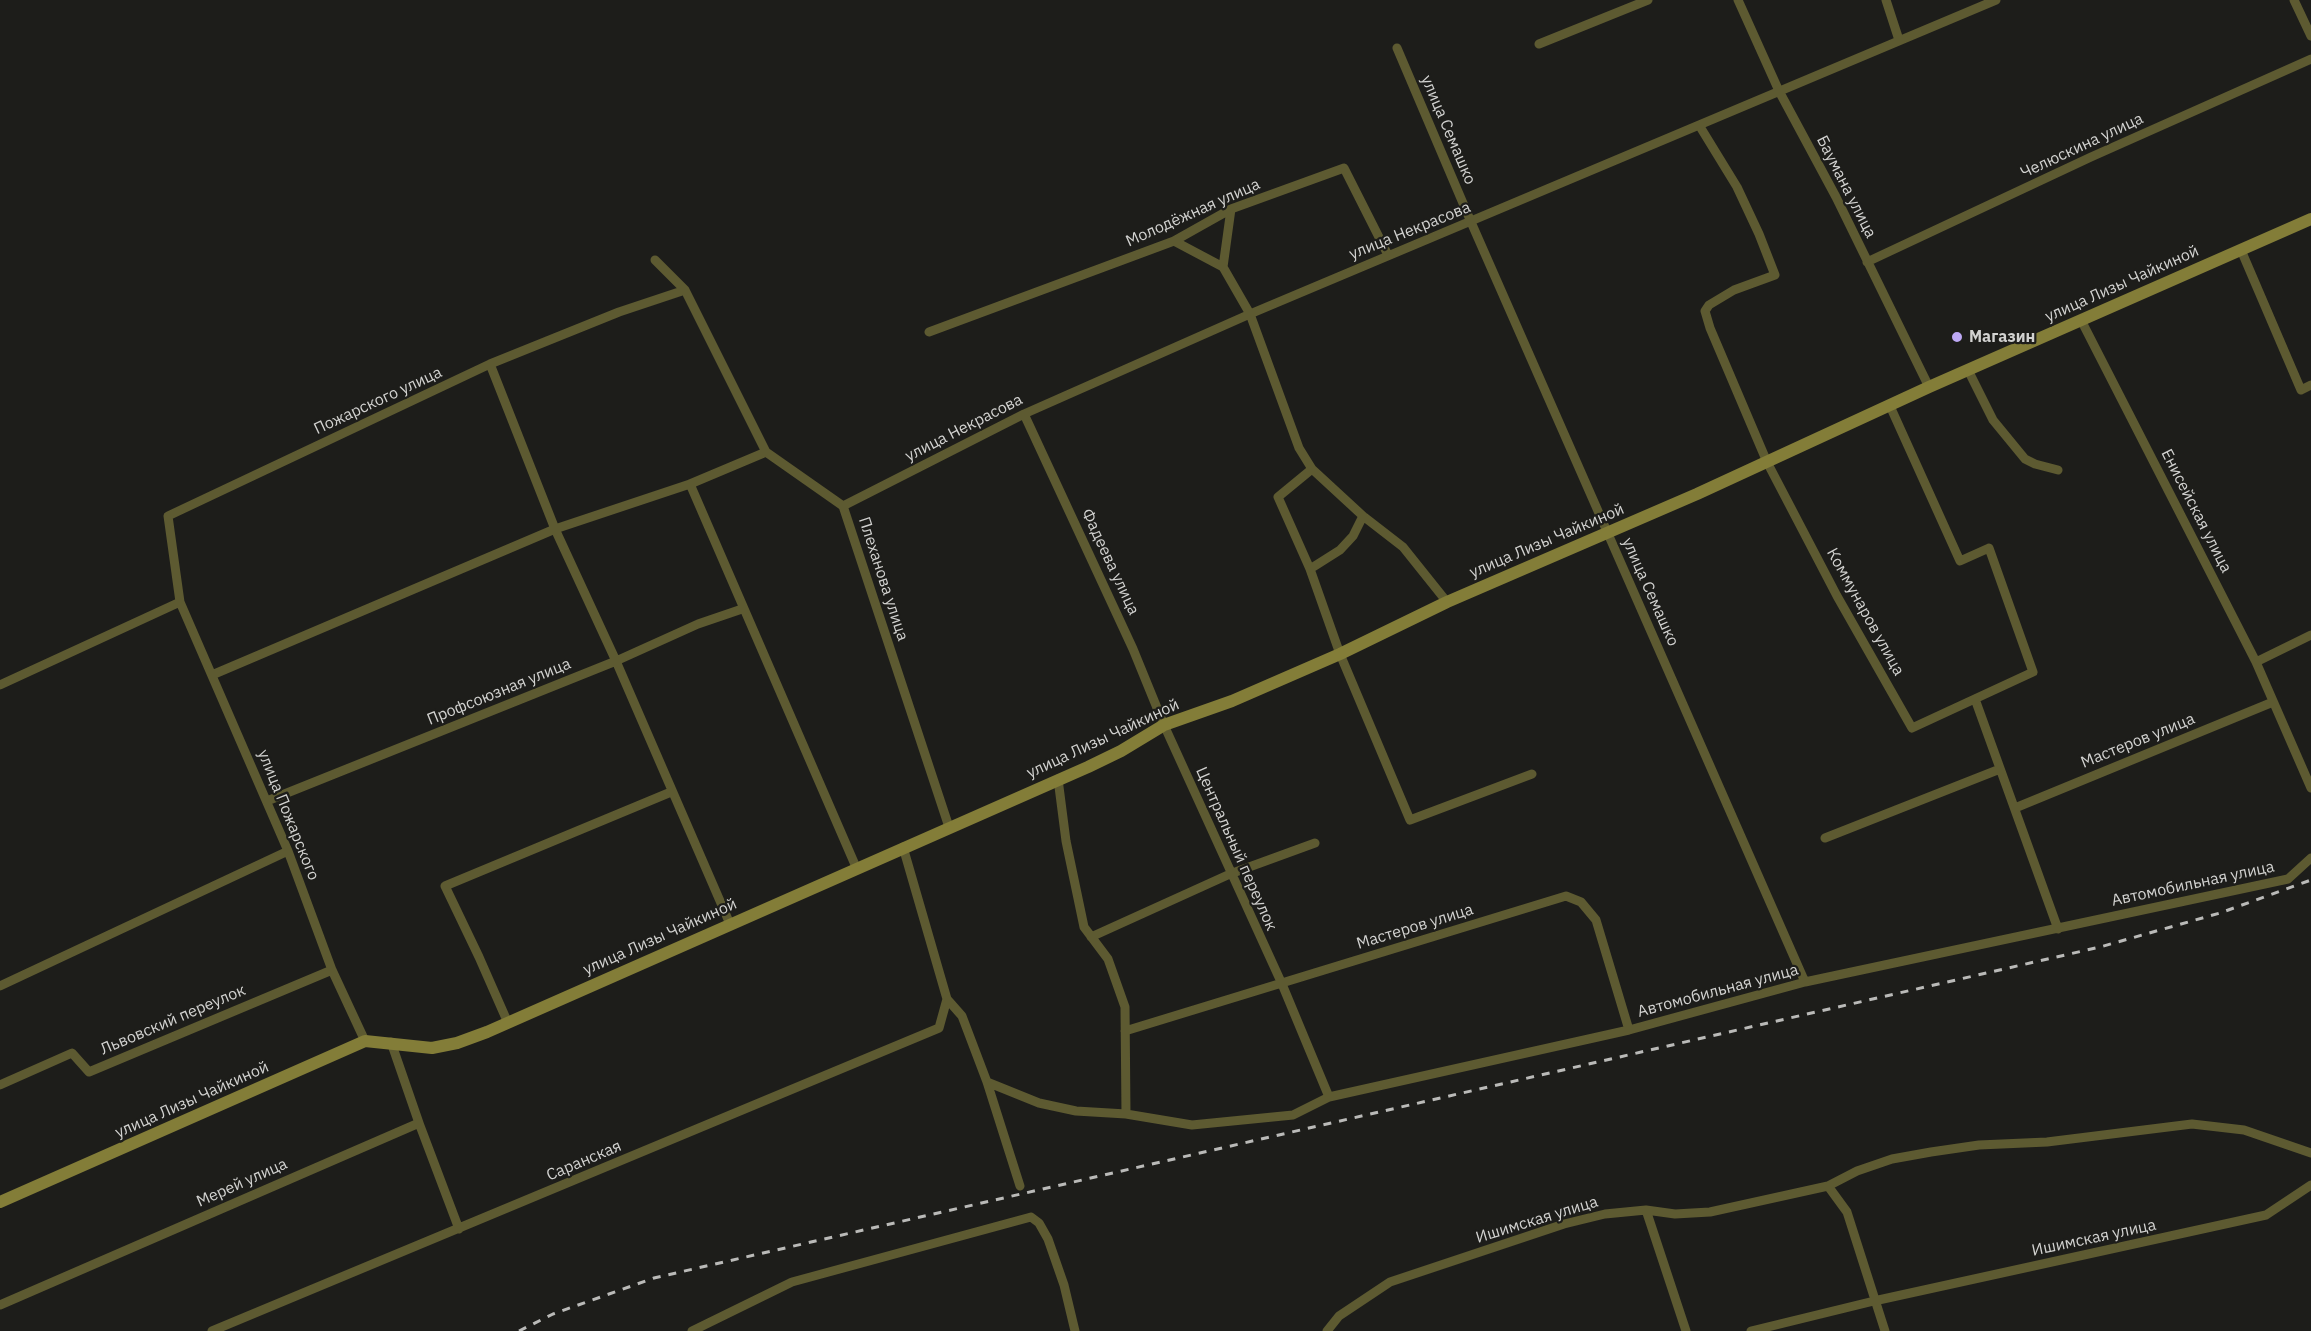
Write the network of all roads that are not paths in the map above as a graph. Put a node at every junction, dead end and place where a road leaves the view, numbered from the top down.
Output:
1 (1648, 0) edge
2 (1738, 0) edge
3 (1886, 0) edge
4 (1996, 0) edge
5 (2294, 0) edge
6 (2311, 36) edge
7 (1899, 40) junction
8 (1539, 44) dead end
9 (1397, 48) dead end
10 (2311, 59) edge
11 (1779, 91) junction
12 (1700, 125) junction
13 (1231, 209) junction
14 (2311, 219) edge
15 (1471, 222) junction
16 (1174, 241) junction
17 (2241, 250) junction
18 (1388, 255) junction
19 (655, 260) dead end
20 (1868, 262) junction
21 (1223, 267) junction
22 (685, 290) junction
23 (1250, 314) junction
24 (2081, 320) junction
25 (929, 332) dead end
26 (490, 364) junction
27 (1968, 370) junction
28 (2311, 385) edge
29 (1929, 387) junction
30 (1890, 406) junction
31 (1024, 414) junction
32 (766, 452) junction
33 (1767, 462) junction
34 (1312, 470) junction
35 (2058, 470) dead end
36 (690, 484) junction
37 (843, 506) junction
38 (1363, 516) junction
39 (555, 529) junction
40 (1608, 533) junction
41 (1310, 569) junction
42 (180, 602) junction
43 (1448, 602) junction
44 (742, 609) junction
45 (2311, 636) edge
46 (1340, 654) junction
47 (616, 661) junction
48 (2256, 662) junction
49 (212, 675) junction
50 (0, 685) edge
51 (1975, 699) junction
52 (2273, 702) junction
53 (1164, 725) junction
54 (2000, 769) junction
55 (1532, 774) dead end
56 (1058, 779) junction
57 (2311, 788) edge
58 (671, 792) junction
59 (267, 801) junction
60 (2015, 808) junction
61 (949, 827) junction
62 (1825, 838) dead end
63 (1315, 843) dead end
64 (903, 847) junction
65 (288, 851) junction
66 (2311, 858) edge
67 (856, 867) junction
68 (1230, 874) junction
69 (730, 924) junction
70 (2058, 929) junction
71 (1091, 937) junction
72 (332, 970) junction
73 (1804, 982) junction
74 (1281, 984) junction
75 (0, 986) edge
76 (947, 999) junction
77 (508, 1023) junction
78 (1629, 1030) junction
79 (1125, 1031) junction
80 (365, 1041) junction
81 (391, 1042) junction
82 (987, 1082) junction
83 (0, 1085) edge
84 (1329, 1097) junction
85 (1126, 1114) junction
86 (419, 1123) junction
87 (2311, 1153) edge
88 (2311, 1185) edge
89 (1020, 1186) dead end
90 (1828, 1186) junction
91 (0, 1202) edge
92 (1646, 1210) junction
93 (459, 1229) junction
94 (1874, 1301) junction
95 (0, 1305) edge
96 (212, 1331) edge
97 (692, 1331) edge
98 (1075, 1331) edge
99 (1328, 1331) edge
100 (1686, 1331) edge
101 (1751, 1331) edge
102 (1885, 1331) edge

1 - 8 street
2 - 11 street, Баумана улица
3 - 7 street
4 - 7 street, улица Некрасова
5 - 6 street
7 - 11 street, улица Некрасова
9 - 15 street, улица Семашко
10 - 20 street, Челюскина улица
11 - 12 street, улица Некрасова
11 - 20 street, Баумана улица
12 - 15 street, улица Некрасова
12 - 33 street, Коммунаров улица
13 - 16 street, Молодёжная улица
13 - 18 street, Молодёжная улица
13 - 21 street
14 - 17 street, улица Лизы Чайкиной
15 - 18 street, улица Некрасова
15 - 40 street, улица Семашко
16 - 21 street
16 - 25 street, Молодёжная улица
17 - 24 street, улица Лизы Чайкиной
17 - 28 street
18 - 23 street, улица Некрасова
19 - 22 street, Плеханова улица
20 - 29 street, Баумана улица
21 - 23 street
22 - 26 street, Пожарского улица
22 - 32 street, Плеханова улица
23 - 31 street, улица Некрасова
23 - 34 street
24 - 27 street, улица Лизы Чайкиной
24 - 48 street, Енисейская улица
26 - 39 street
26 - 42 street, Пожарского улица
27 - 29 street, улица Лизы Чайкиной
27 - 35 street
29 - 30 street, улица Лизы Чайкиной
30 - 33 street, улица Лизы Чайкиной
30 - 51 street, Коммунаров улица
31 - 37 street, улица Некрасова
31 - 53 street, Фадеева улица
32 - 36 street
32 - 37 street, Плеханова улица
33 - 40 street, улица Лизы Чайкиной
33 - 51 street, Коммунаров улица
34 - 38 street
34 - 41 street
36 - 39 street
36 - 44 street
37 - 61 street, Плеханова улица
38 - 41 street
38 - 43 street
39 - 47 street
39 - 49 street
40 - 43 street, улица Лизы Чайкиной
40 - 73 street, улица Семашко
41 - 46 street
42 - 49 street, улица Пожарского
42 - 50 street
43 - 46 street, улица Лизы Чайкиной
44 - 47 street, Профсоюзная улица
44 - 67 street
45 - 48 street
46 - 53 street, улица Лизы Чайкиной
46 - 55 street
47 - 58 street
47 - 59 street, Профсоюзная улица
48 - 52 street, Енисейская улица
49 - 59 street, улица Пожарского
51 - 54 street
52 - 57 street, Енисейская улица
52 - 60 street, Мастеров улица
53 - 56 street, улица Лизы Чайкиной
53 - 68 street, Центральный переулок
54 - 60 street
54 - 62 street
56 - 61 street, улица Лизы Чайкиной
56 - 71 street
58 - 69 street
58 - 77 street
59 - 65 street, улица Пожарского
60 - 70 street
61 - 64 street, улица Лизы Чайкиной
63 - 68 street
64 - 67 street, улица Лизы Чайкиной
64 - 76 street
65 - 72 street, улица Пожарского
65 - 75 street
66 - 70 street, Автомобильная улица
67 - 69 street, улица Лизы Чайкиной
68 - 71 street
68 - 74 street, Центральный переулок
69 - 77 street, улица Лизы Чайкиной
70 - 73 street, Автомобильная улица
71 - 79 street
72 - 80 street, улица Пожарского
72 - 83 street, Львовский переулок
73 - 78 street, Автомобильная улица
74 - 78 street, Мастеров улица
74 - 79 street, Мастеров улица
74 - 84 street, Центральный переулок
76 - 82 street
76 - 93 street, Саранская
77 - 81 street, улица Лизы Чайкиной
78 - 84 street, Автомобильная улица
79 - 85 street
80 - 81 street, улица Лизы Чайкиной
80 - 91 street, улица Лизы Чайкиной
81 - 86 street
82 - 85 street, Автомобильная улица
82 - 89 street
84 - 85 street, Автомобильная улица
86 - 93 street
86 - 95 street, Мерей улица
87 - 90 street, Ишимская улица
88 - 94 street, Ишимская улица
90 - 92 street, Ишимская улица
90 - 94 street
92 - 99 street, Ишимская улица
92 - 100 street
93 - 96 street, Саранская
94 - 101 street, Ишимская улица
94 - 102 street
97 - 98 street

